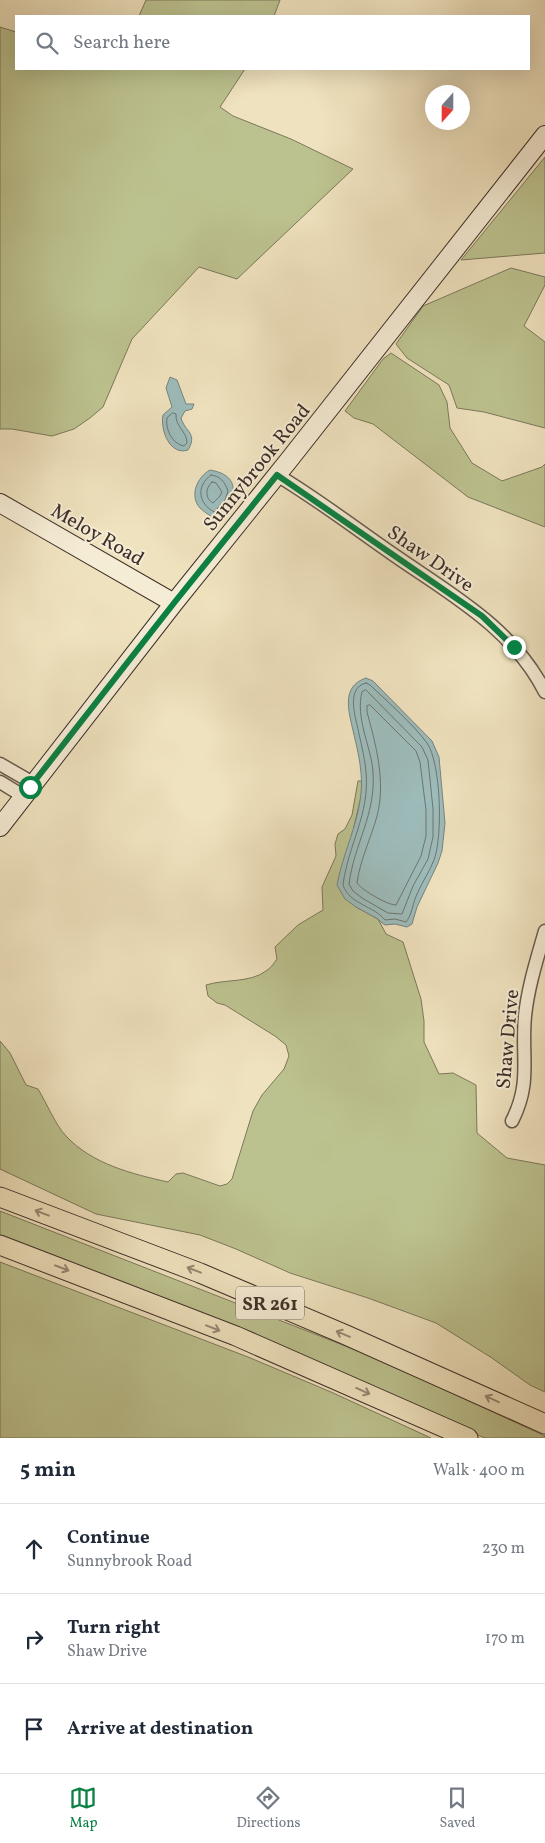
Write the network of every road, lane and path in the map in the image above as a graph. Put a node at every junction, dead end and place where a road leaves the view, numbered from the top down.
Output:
1 (545, 135) edge
2 (277, 475) junction
3 (0, 503) edge
4 (174, 603) junction
5 (545, 692) edge
6 (0, 764) edge
7 (0, 782) edge
8 (28, 790) junction
9 (0, 827) edge
10 (545, 931) edge
11 (512, 1121) dead end
12 (0, 1197) edge
13 (0, 1245) edge
14 (541, 1422) edge
15 (468, 1438) edge

1 - 2 street, Sunnybrook Road
2 - 4 street, Sunnybrook Road
2 - 5 street, Shaw Drive
3 - 4 street, Meloy Road
4 - 8 street, Sunnybrook Road
6 - 8 street
7 - 8 street
8 - 9 street, Sunnybrook Road
10 - 11 street, Shaw Drive
14 -> 12 main road, SR 261
13 -> 15 main road, SR 261

